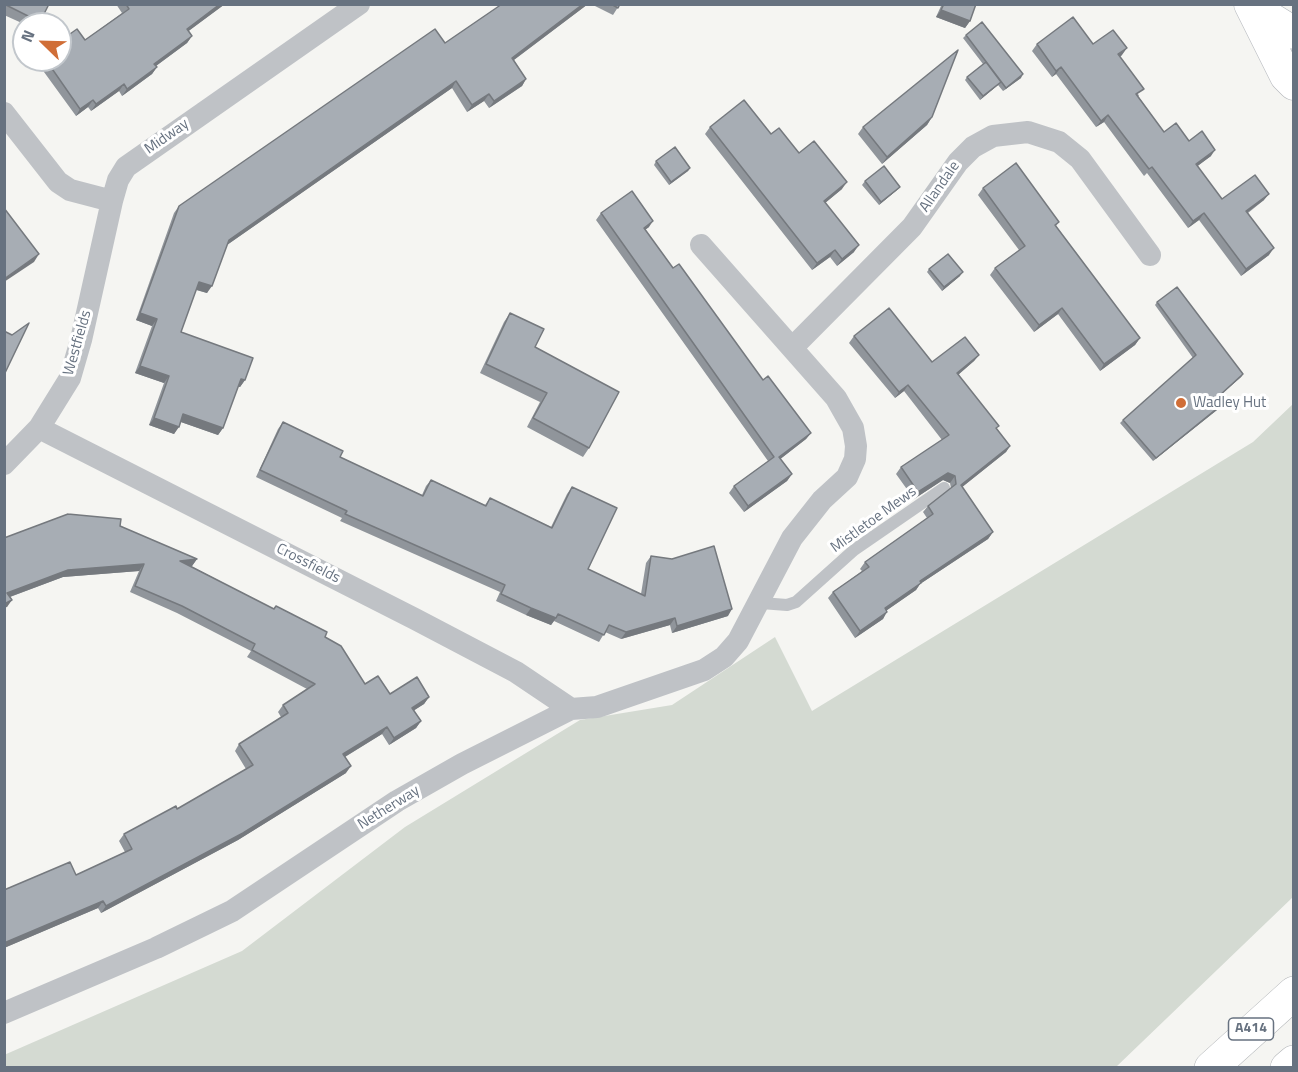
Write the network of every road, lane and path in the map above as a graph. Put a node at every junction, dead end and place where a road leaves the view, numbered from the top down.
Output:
1 (359, 4) edge
2 (1251, 6) edge
3 (1293, 33) edge
4 (1293, 84) edge
5 (4, 112) edge
6 (112, 201) junction
7 (701, 245) dead end
8 (1150, 255) dead end
9 (793, 347) junction
10 (39, 428) junction
11 (4, 464) edge
12 (944, 488) edge
13 (761, 603) junction
14 (571, 709) junction
15 (1293, 993) edge
16 (4, 1013) edge
17 (1293, 1062) edge
18 (1211, 1068) edge
19 (1287, 1068) edge

1 - 6 street, Midway
2 - 3 main road
2 - 4 main road
5 - 6 street
6 - 10 street, Westfields
7 - 9 street
8 - 9 street, Allandale
9 - 13 street
10 - 11 street, Westfields
10 - 14 street, Crossfields
12 - 13 lane, Mistletoe Mews
13 - 14 street, Netherway
14 - 16 street, Netherway
15 - 18 highway, A414
17 - 19 highway

